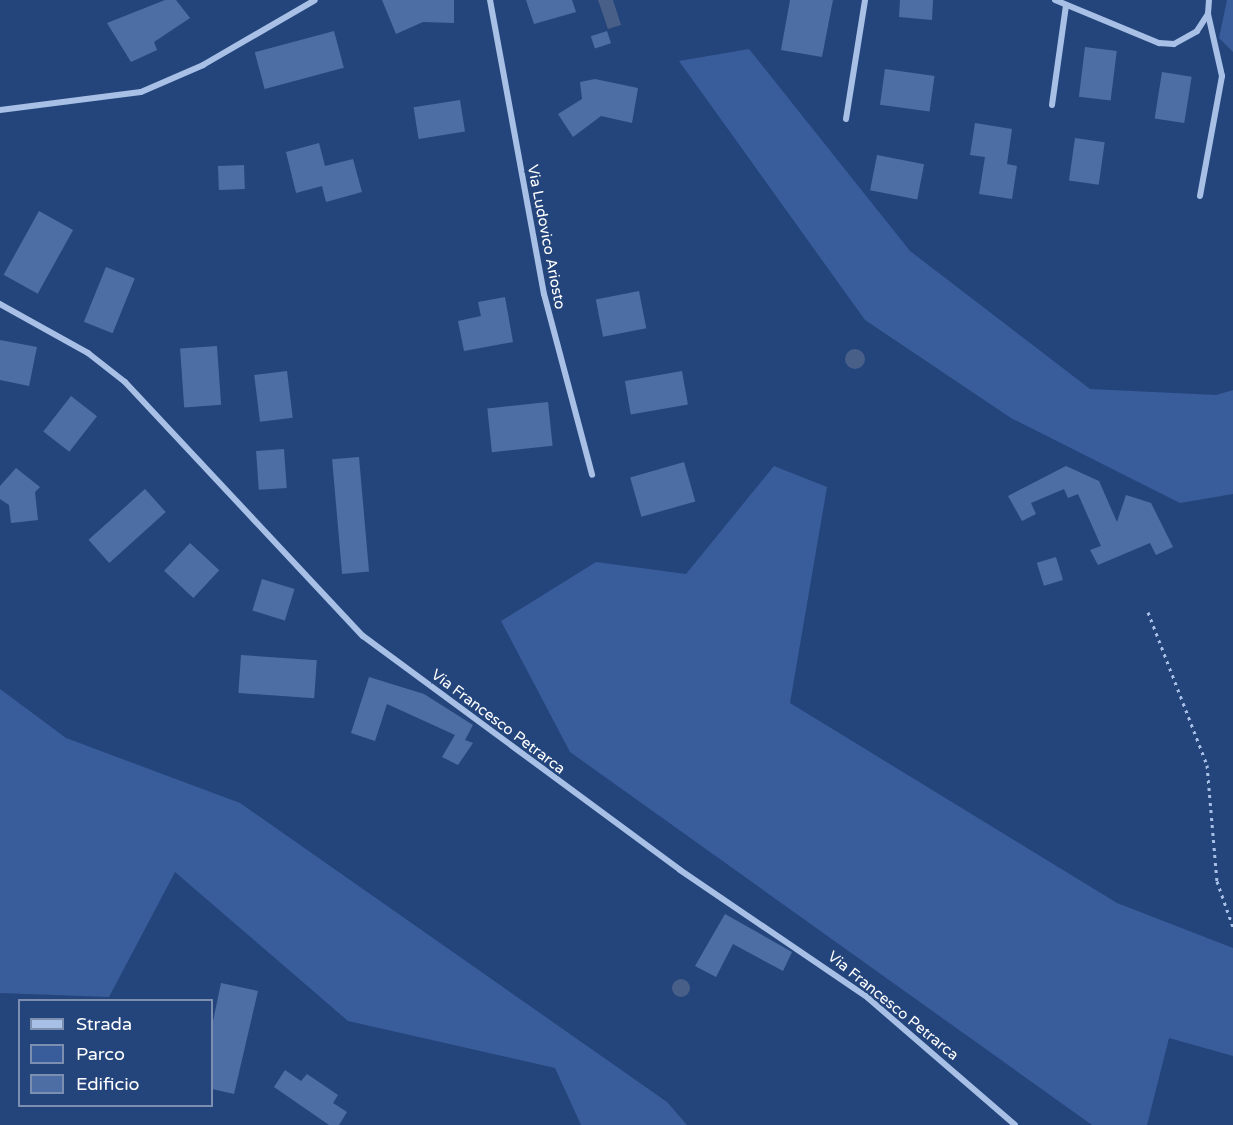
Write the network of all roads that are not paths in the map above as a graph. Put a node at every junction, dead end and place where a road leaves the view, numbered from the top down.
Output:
1 (315, 0) edge
2 (490, 0) edge
3 (865, 0) edge
4 (1055, 0) edge
5 (1209, 0) edge
6 (1066, 5) junction
7 (1208, 14) junction
8 (1052, 105) dead end
9 (0, 110) edge
10 (846, 119) dead end
11 (1200, 196) dead end
12 (0, 304) edge
13 (592, 475) dead end
14 (1016, 1125) edge

1 - 9 street
2 - 13 street, Via Ludovico Ariosto
3 - 10 street
4 - 6 street
5 - 7 street
6 - 7 street
6 - 8 street
7 - 11 street
12 - 14 street, Via Francesco Petrarca

